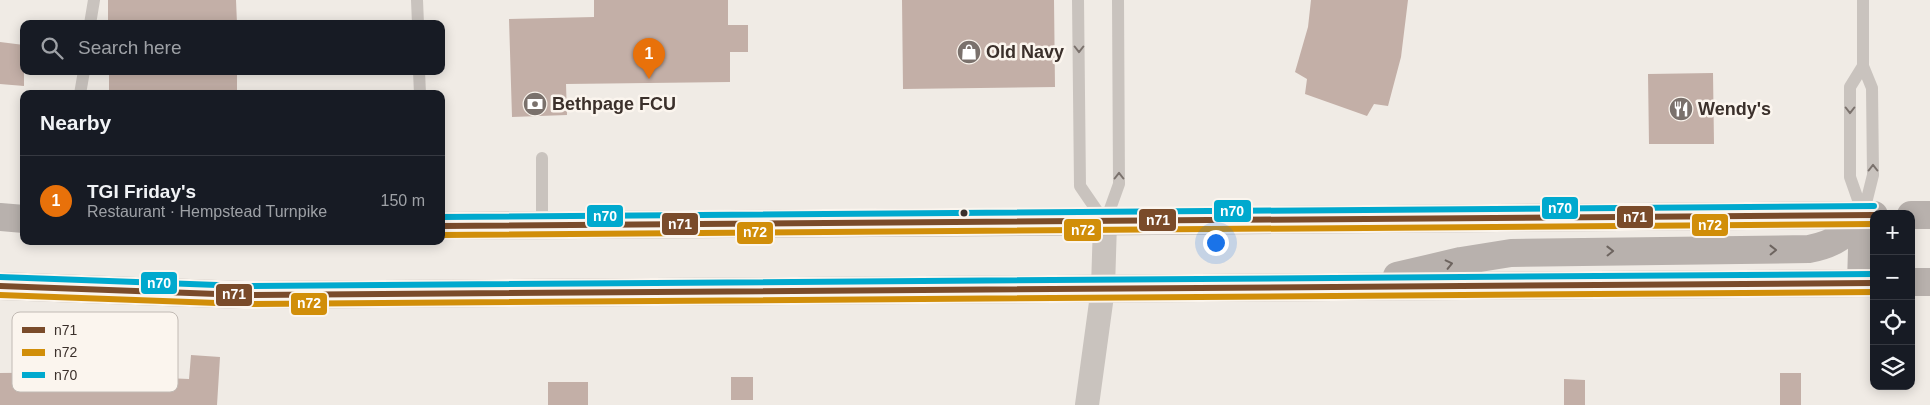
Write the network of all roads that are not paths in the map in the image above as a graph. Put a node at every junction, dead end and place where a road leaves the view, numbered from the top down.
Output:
1 (94, 0) edge
2 (417, 0) edge
3 (1078, 0) edge
4 (1118, 0) edge
5 (1864, 0) edge
6 (91, 20) edge
7 (418, 20) edge
8 (1864, 66) junction
9 (83, 75) edge
10 (419, 75) edge
11 (81, 90) edge
12 (420, 90) edge
13 (542, 158) dead end
14 (1869, 215) edge
15 (1915, 215) edge
16 (1930, 215) edge
17 (0, 217) edge
18 (20, 219) edge
19 (1105, 223) junction
20 (445, 226) edge
21 (542, 226) junction
22 (1915, 282) edge
23 (1930, 282) edge
24 (1867, 283) edge
25 (0, 286) edge
26 (1350, 287) junction
27 (1103, 288) junction
28 (1087, 405) edge

1 - 6 lane
2 - 7 lane
3 -> 19 lane
19 -> 4 lane
5 - 8 lane
14 -> 8 lane
8 -> 14 lane
9 - 11 lane
10 - 12 lane
13 - 21 lane
14 - 19 main road
14 - 24 main road
26 -> 14 main road
15 - 16 main road
17 - 18 main road
19 - 21 main road
19 - 27 street
20 - 21 main road
22 - 23 main road
24 - 26 main road
25 - 27 main road
26 - 27 main road
27 - 28 street

